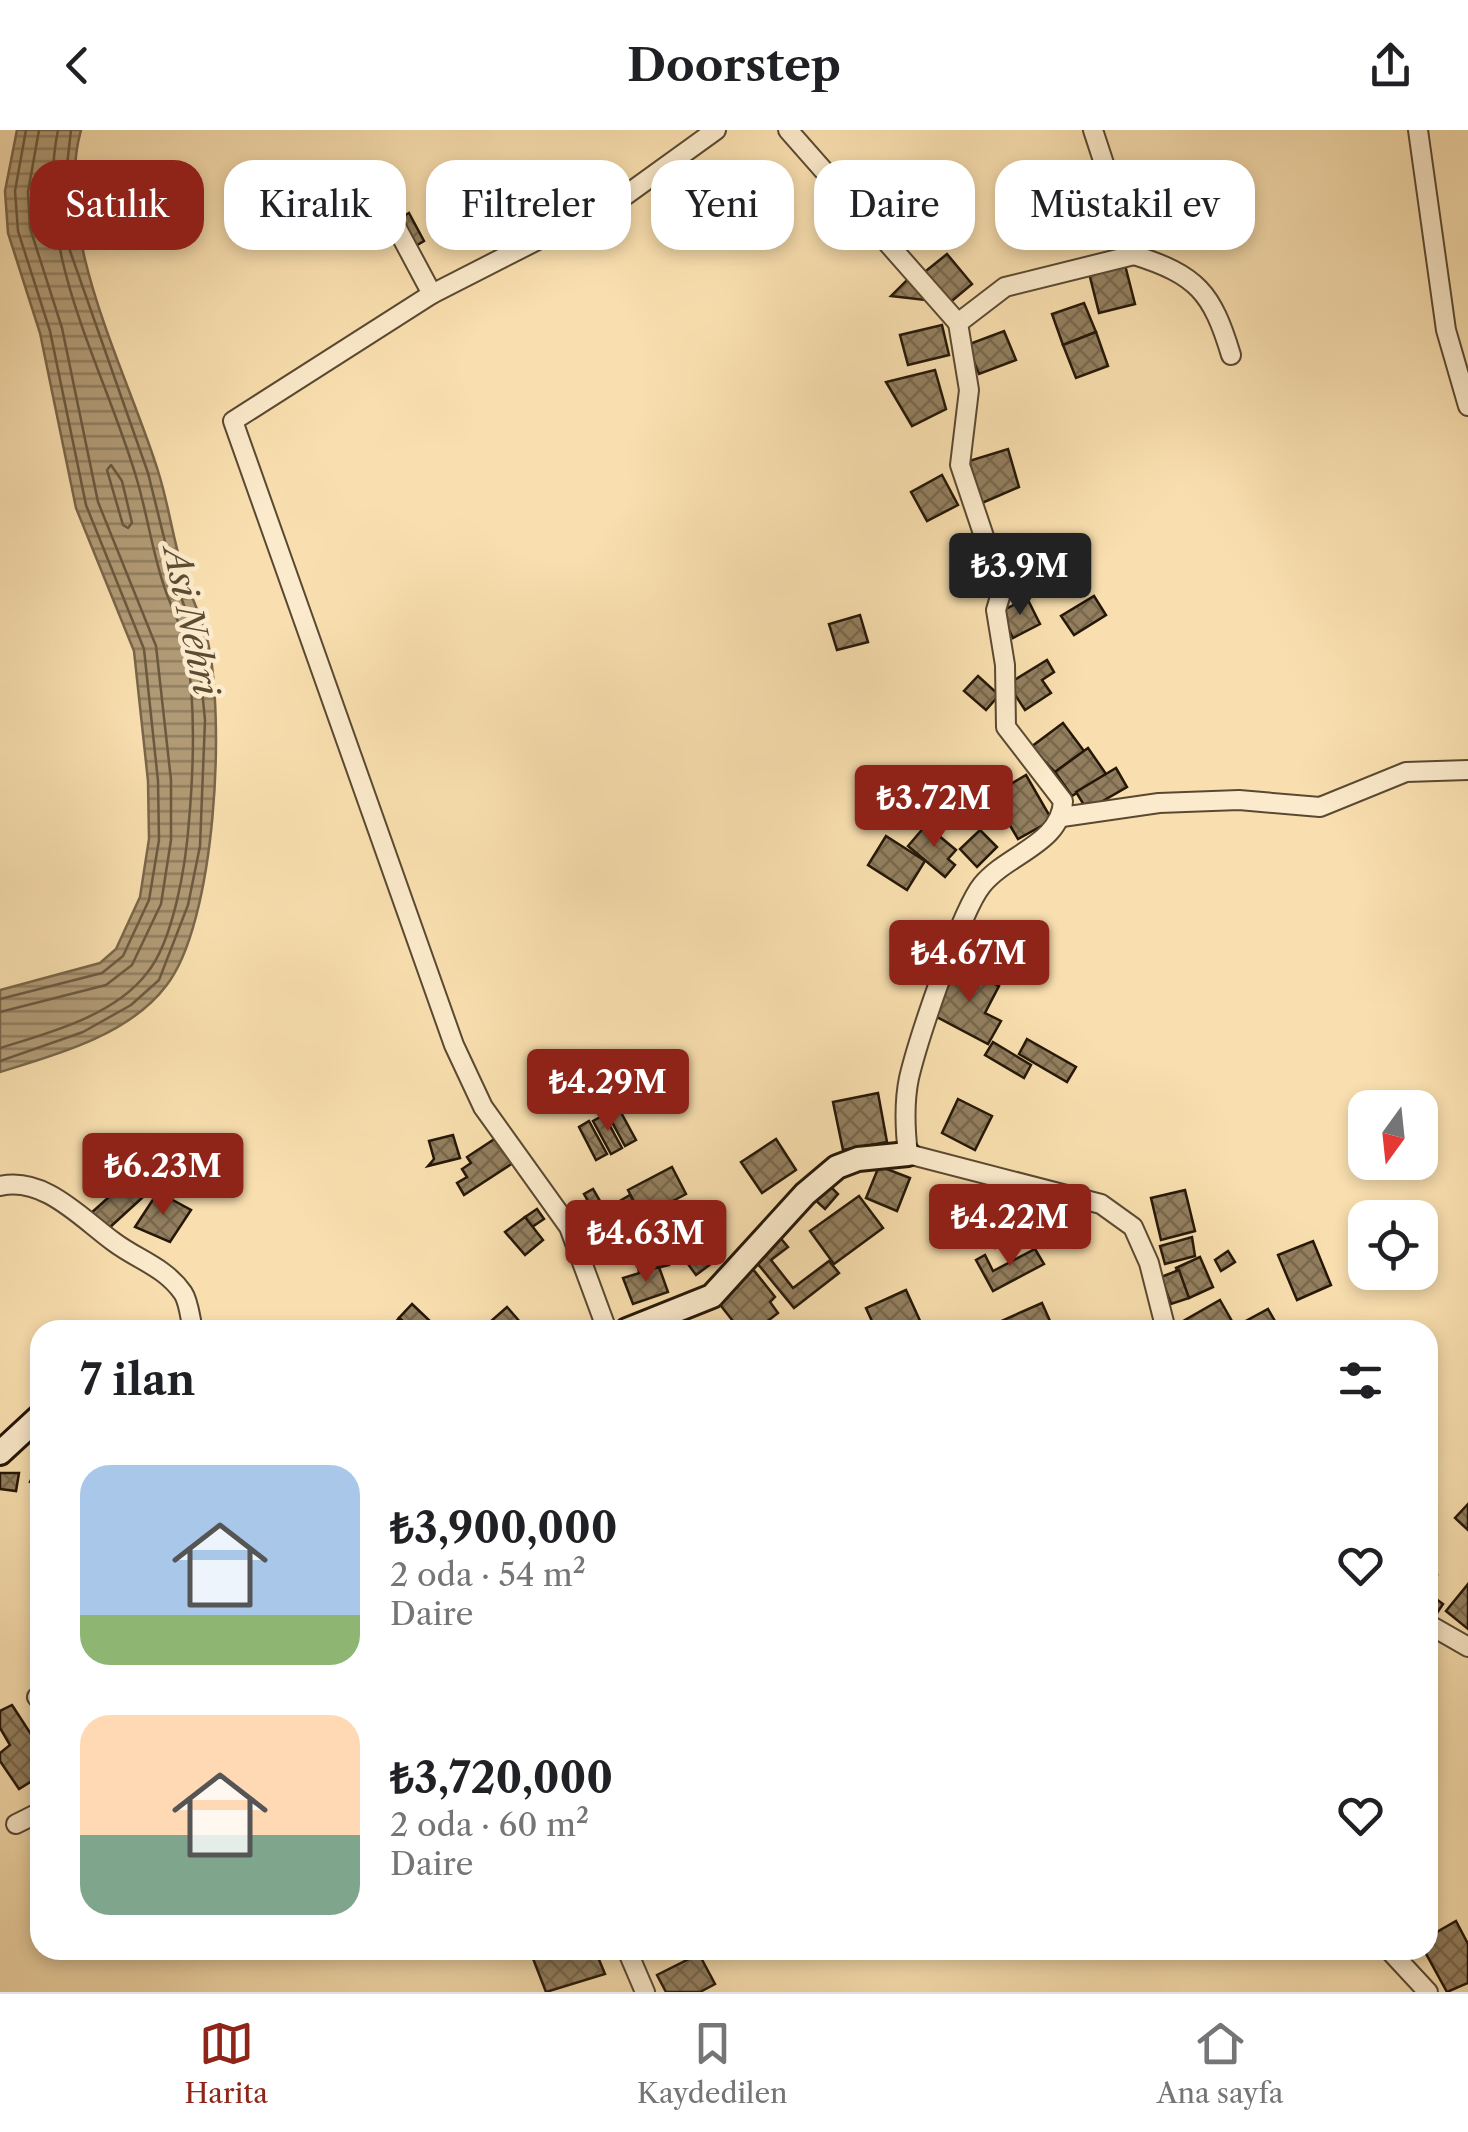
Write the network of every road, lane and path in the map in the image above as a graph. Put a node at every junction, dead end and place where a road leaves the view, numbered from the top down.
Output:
1 (716, 130) edge
2 (788, 130) edge
3 (1093, 130) edge
4 (1418, 130) edge
5 (406, 247) edge
6 (1134, 256) junction
7 (432, 294) junction
8 (958, 323) junction
9 (1231, 355) dead end
10 (1468, 406) edge
11 (1468, 770) edge
12 (1062, 817) junction
13 (908, 1154) junction
14 (0, 1186) edge
15 (191, 1320) edge
16 (603, 1320) edge
17 (652, 1320) edge
18 (1163, 1320) edge
19 (30, 1425) edge
20 (0, 1453) edge
21 (1438, 1630) edge
22 (1468, 1647) edge
23 (30, 1817) edge
24 (16, 1824) dead end
25 (631, 1960) edge
26 (1399, 1960) edge
27 (645, 1992) edge
28 (1428, 1992) edge

1 - 7 street
2 - 8 street
3 - 6 street
4 - 10 street
5 - 7 street
6 - 8 street
6 - 9 street
7 - 16 street
8 - 12 street
11 - 12 street
12 - 13 street
13 - 17 street
13 - 18 street
14 - 15 street
19 - 20 street
21 - 22 street
23 - 24 street
25 - 27 street
26 - 28 street

